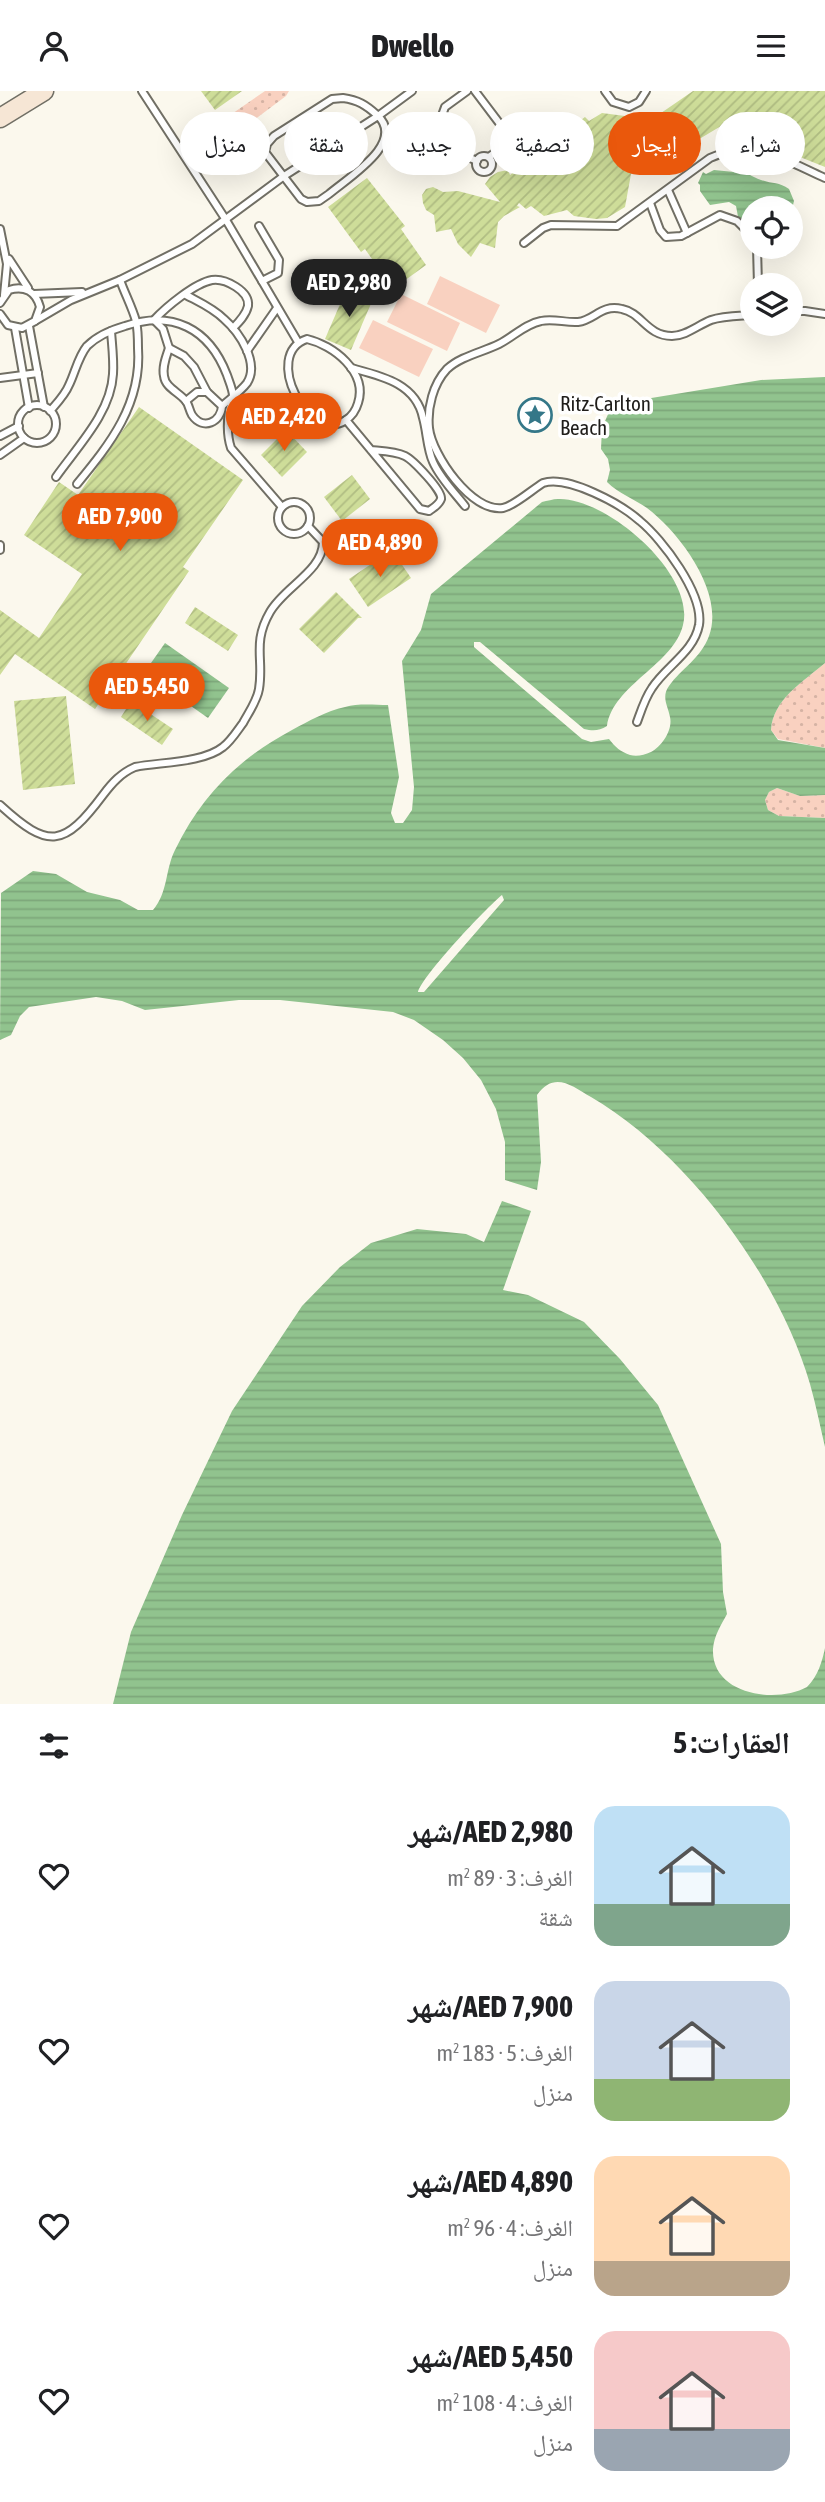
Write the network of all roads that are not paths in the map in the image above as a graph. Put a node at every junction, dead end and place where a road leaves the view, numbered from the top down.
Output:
1 (44, 91) edge
2 (142, 91) edge
3 (348, 91) edge
4 (412, 91) edge
5 (467, 91) edge
6 (475, 91) edge
7 (605, 91) edge
8 (646, 91) edge
9 (343, 98) junction
10 (378, 116) junction
11 (0, 118) edge
12 (489, 157) junction
13 (477, 161) junction
14 (284, 176) junction
15 (825, 178) edge
16 (668, 190) junction
17 (650, 203) junction
18 (226, 220) junction
19 (740, 225) edge
20 (260, 226) dead end
21 (0, 229) edge
22 (687, 233) junction
23 (524, 243) dead end
24 (6, 254) junction
25 (120, 280) junction
26 (262, 281) junction
27 (32, 292) junction
28 (88, 292) junction
29 (186, 295) junction
30 (1, 300) edge
31 (277, 308) junction
32 (803, 310) edge
33 (0, 314) edge
34 (825, 314) edge
35 (740, 316) edge
36 (154, 320) junction
37 (137, 323) junction
38 (4, 324) edge
39 (32, 324) junction
40 (15, 328) junction
41 (233, 328) junction
42 (111, 331) junction
43 (298, 342) junction
44 (169, 348) junction
45 (247, 351) junction
46 (351, 368) junction
47 (38, 373) junction
48 (25, 375) junction
49 (0, 378) edge
50 (207, 392) junction
51 (233, 396) junction
52 (186, 401) junction
53 (222, 406) junction
54 (29, 408) junction
55 (47, 409) junction
56 (425, 410) junction
57 (346, 420) junction
58 (19, 426) junction
59 (0, 436) edge
60 (24, 438) junction
61 (371, 450) junction
62 (0, 455) edge
63 (56, 477) dead end
64 (77, 484) dead end
65 (462, 487) junction
66 (455, 493) junction
67 (465, 506) dead end
68 (282, 507) junction
69 (308, 526) junction
70 (323, 542) junction
71 (356, 553) dead end
72 (637, 722) dead end
73 (0, 805) edge

1 - 11 main road
2 - 18 lane
3 - 9 lane
4 - 10 lane
5 - 13 lane
6 - 12 lane
7 - 8 lane
9 - 10 lane
9 - 14 lane
10 - 14 lane
10 - 14 lane
12 - 13 lane
12 - 13 lane
14 - 18 lane
15 - 16 lane
16 - 17 lane
16 - 22 lane
17 - 22 lane
17 - 23 lane
18 - 25 lane
18 - 26 lane
19 - 22 lane
20 - 26 lane
21 - 24 lane
24 - 27 lane
24 - 30 lane
25 - 28 lane
25 - 37 lane
26 - 31 lane
27 - 28 lane
27 - 30 lane
27 - 39 lane
28 - 39 lane
29 - 36 lane
29 - 41 lane
29 - 41 lane
31 - 43 lane
31 - 45 lane
32 - 34 lane
33 - 38 lane
35 - 56 lane
36 - 37 lane
36 - 44 lane
36 - 51 lane
37 - 42 lane
37 - 64 lane
38 - 40 lane
39 - 40 lane
39 - 47 lane
40 - 48 lane
41 - 45 lane
42 - 55 lane
42 - 63 lane
43 - 46 lane
43 - 57 lane
44 - 50 lane
44 - 52 lane
45 - 51 lane
46 - 56 lane
46 - 57 lane
47 - 48 lane
47 - 55 lane
48 - 49 lane
48 - 54 lane
50 - 52 lane
50 - 53 lane
51 - 53 lane
51 - 68 lane
52 - 53 lane
54 - 55 lane
54 - 58 lane
55 - 60 lane
56 - 65 lane
56 - 66 lane
57 - 61 lane
58 - 59 lane
58 - 60 lane
60 - 62 lane
61 - 61 lane
65 - 66 lane
65 - 72 lane
66 - 67 lane
68 - 69 lane
68 - 69 lane
69 - 70 lane
70 - 71 lane
70 - 73 lane

